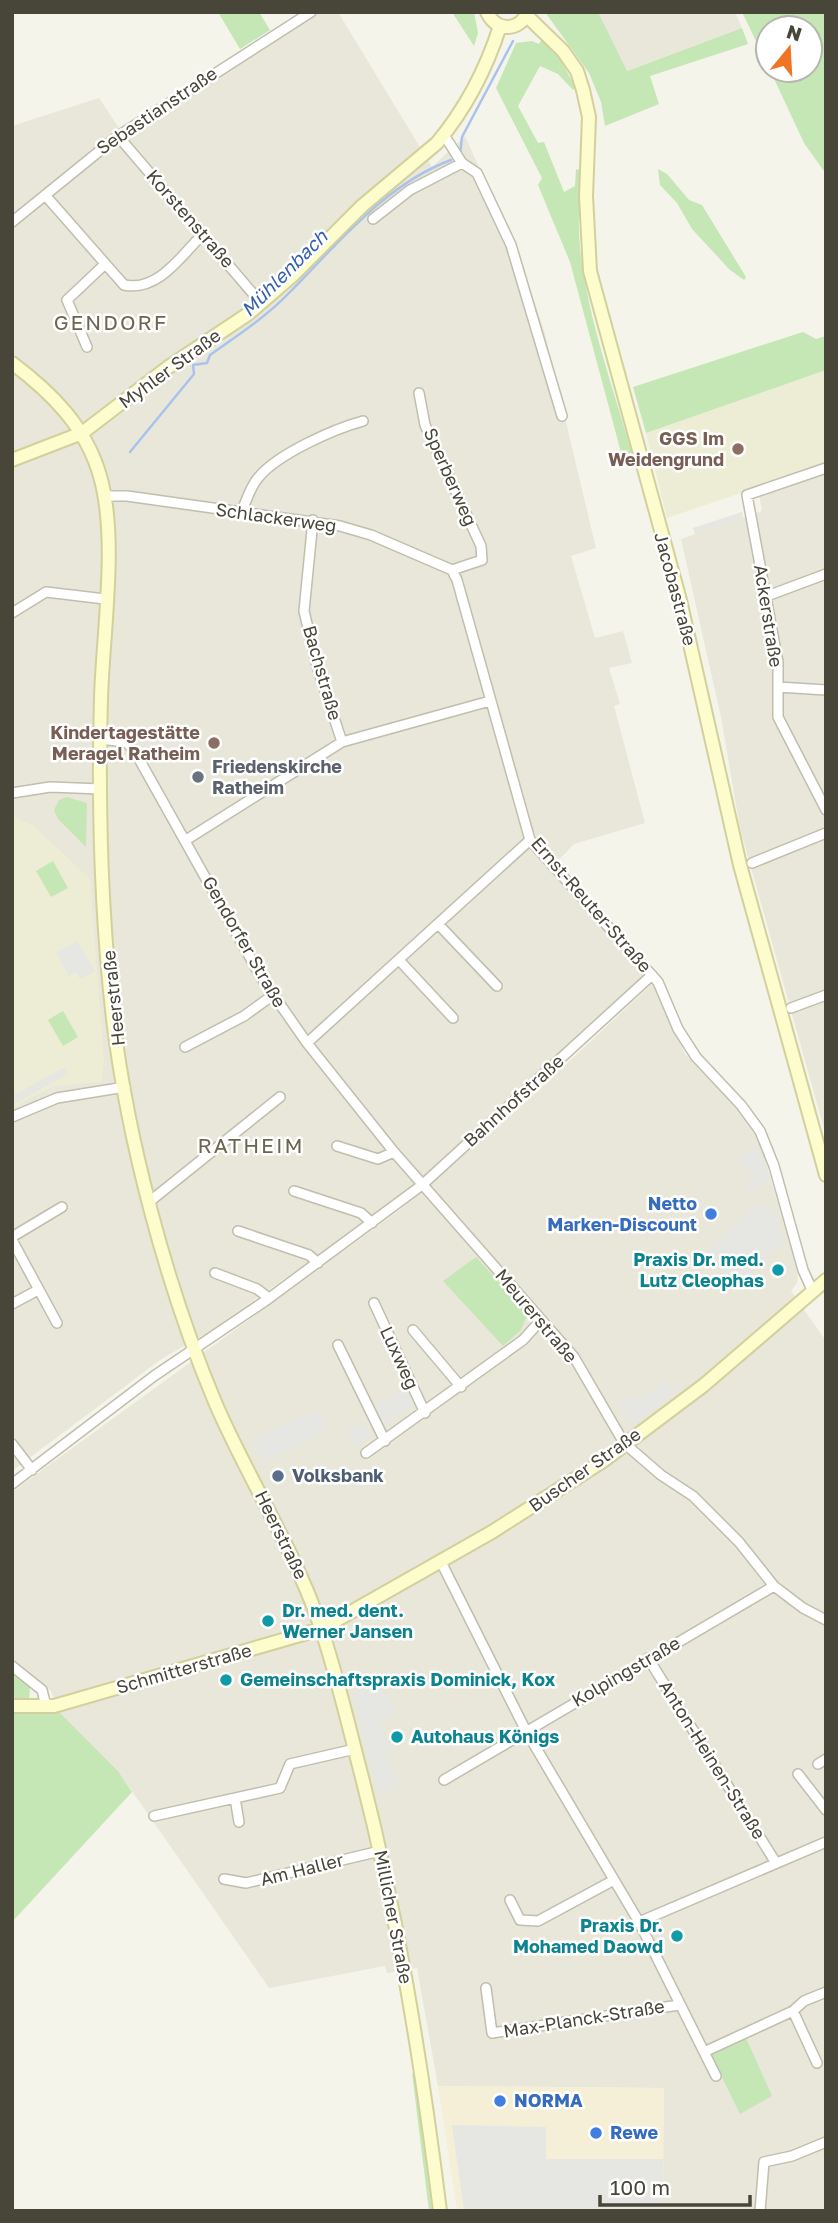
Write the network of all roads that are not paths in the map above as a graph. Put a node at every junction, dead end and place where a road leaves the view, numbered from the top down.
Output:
1 (311, 12) edge
2 (487, 12) edge
3 (528, 14) edge
4 (500, 26) junction
5 (444, 135) junction
6 (118, 136) junction
7 (462, 163) junction
8 (45, 195) junction
9 (373, 219) dead end
10 (12, 222) edge
11 (203, 234) junction
12 (104, 265) junction
13 (261, 303) junction
14 (87, 347) dead end
15 (12, 363) edge
16 (419, 393) dead end
17 (562, 416) dead end
18 (363, 421) dead end
19 (82, 433) junction
20 (12, 460) edge
21 (826, 468) edge
22 (104, 496) junction
23 (241, 513) junction
24 (313, 520) junction
25 (452, 570) junction
26 (826, 574) edge
27 (767, 596) junction
28 (105, 599) junction
29 (12, 613) edge
30 (778, 687) junction
31 (826, 690) edge
32 (490, 701) junction
33 (100, 739) junction
34 (342, 742) junction
35 (101, 789) junction
36 (12, 793) edge
37 (826, 810) edge
38 (826, 833) edge
39 (186, 840) junction
40 (530, 840) junction
41 (752, 863) dead end
42 (439, 925) junction
43 (399, 961) junction
44 (652, 975) junction
45 (497, 986) dead end
46 (273, 995) junction
47 (826, 995) edge
48 (791, 1008) dead end
49 (453, 1018) dead end
50 (307, 1043) junction
51 (185, 1046) dead end
52 (125, 1087) junction
53 (280, 1097) dead end
54 (12, 1117) edge
55 (337, 1146) dead end
56 (394, 1152) junction
57 (824, 1159) edge
58 (826, 1175) edge
59 (422, 1185) junction
60 (294, 1191) dead end
61 (149, 1202) junction
62 (62, 1207) dead end
63 (372, 1223) junction
64 (238, 1231) dead end
65 (12, 1239) edge
66 (318, 1263) junction
67 (215, 1273) dead end
68 (826, 1280) edge
69 (38, 1290) junction
70 (812, 1290) junction
71 (269, 1298) junction
72 (374, 1303) dead end
73 (12, 1304) edge
74 (541, 1320) junction
75 (57, 1323) dead end
76 (413, 1331) dead end
77 (338, 1345) dead end
78 (194, 1350) junction
79 (461, 1387) junction
80 (425, 1413) junction
81 (385, 1441) junction
82 (624, 1443) junction
83 (12, 1444) edge
84 (366, 1453) dead end
85 (32, 1470) junction
86 (12, 1484) edge
87 (440, 1560) junction
88 (774, 1586) junction
89 (826, 1620) edge
90 (321, 1629) junction
91 (648, 1658) junction
92 (12, 1666) edge
93 (12, 1706) edge
94 (46, 1706) junction
95 (526, 1731) junction
96 (355, 1749) junction
97 (798, 1774) dead end
98 (444, 1780) dead end
99 (235, 1798) junction
100 (826, 1810) edge
101 (154, 1816) dead end
102 (239, 1822) dead end
103 (826, 1842) edge
104 (380, 1850) junction
105 (776, 1863) junction
106 (224, 1879) dead end
107 (614, 1880) junction
108 (510, 1900) dead end
109 (639, 1922) junction
110 (486, 1988) dead end
111 (826, 1992) edge
112 (679, 2004) junction
113 (793, 2011) junction
114 (704, 2052) junction
115 (817, 2063) dead end
116 (716, 2076) dead end
117 (826, 2142) edge
118 (440, 2211) edge
119 (760, 2211) edge

1 - 6 street, Sebastianstraße
2 - 4 main road
3 - 4 main road
3 - 57 main road, Jacobastraße
4 - 5 main road, Myhler Straße
5 - 7 street
5 - 13 main road, Myhler Straße
6 - 8 street, Sebastianstraße
6 - 11 street, Korstenstraße
7 - 9 street
7 - 17 street
8 - 10 street, Sebastianstraße
8 - 12 street
11 - 12 street
11 - 13 street, Korstenstraße
12 - 14 street
13 - 19 main road, Myhler Straße
15 - 19 main road, Heerstraße
16 - 25 street, Sperberweg
18 - 23 street
19 - 20 main road, Myhler Straße
19 - 22 main road, Heerstraße
21 - 27 street, Ackerstraße
22 - 23 street, Schlackerweg
22 - 28 main road, Heerstraße
23 - 24 street, Schlackerweg
24 - 25 street, Schlackerweg
24 - 34 street, Bachstraße
25 - 32 street, Ernst-Reuter-Straße
26 - 27 street
27 - 30 street, Ackerstraße
28 - 29 street
28 - 33 main road, Heerstraße
30 - 31 street
30 - 37 street, Ackerstraße
32 - 34 street
32 - 40 street, Ernst-Reuter-Straße
33 - 35 main road, Heerstraße
33 - 39 street, Gendorfer Straße
34 - 39 street
35 - 36 street
35 - 52 main road, Heerstraße
38 - 41 street
39 - 46 street, Gendorfer Straße
40 - 42 street
40 - 44 street, Ernst-Reuter-Straße
42 - 43 street
42 - 45 street
43 - 49 street
43 - 50 street
44 - 59 street, Bahnhofstraße
44 - 70 street, Ernst-Reuter-Straße
46 - 50 street, Gendorfer Straße
46 - 51 street
47 - 48 street
50 - 56 street, Gendorfer Straße
52 - 54 street
52 - 61 main road, Heerstraße
53 - 61 street
55 - 56 street
56 - 59 street, Gendorfer Straße
57 - 58 main road, Jacobastraße
59 - 63 street, Bahnhofstraße
59 - 74 street, Meurerstraße
60 - 63 street
61 - 78 main road, Heerstraße
62 - 65 street
63 - 66 street, Bahnhofstraße
64 - 66 street
65 - 69 street
66 - 71 street, Bahnhofstraße
67 - 71 street
68 - 70 main road, Buscher Straße
69 - 73 street
69 - 75 street
70 - 82 main road, Buscher Straße
71 - 78 street, Bahnhofstraße
72 - 80 street, Luxweg
74 - 79 street, Luxweg
74 - 82 street, Meurerstraße
76 - 79 street, Luxweg
77 - 81 street
78 - 85 street, Bahnhofstraße
78 - 90 main road, Heerstraße
79 - 80 street, Luxweg
80 - 81 street, Luxweg
81 - 84 street, Luxweg
82 - 87 main road, Buscher Straße
82 - 88 street, Meurerstraße
83 - 85 street
85 - 86 street, Bahnhofstraße
87 - 90 main road, Buscher Straße
87 - 95 street
88 - 89 street, Meurerstraße
88 - 91 street, Kolpingstraße
90 - 94 main road, Schmitterstraße
90 - 96 main road, Millicher Straße
91 - 95 street, Kolpingstraße
91 - 105 street, Anton-Heinen-Straße
92 - 94 street
93 - 94 main road, Schmitterstraße
95 - 98 street, Kolpingstraße
95 - 107 street
96 - 99 street
96 - 104 main road, Millicher Straße
97 - 100 street
99 - 101 street
99 - 102 street
103 - 105 street
104 - 106 street, Am Haller
104 - 118 main road, Millicher Straße
105 - 109 street
107 - 108 street
107 - 109 street
109 - 112 street
110 - 112 street, Max-Planck-Straße
111 - 113 street
112 - 114 street
113 - 114 street
113 - 115 street
114 - 116 street
117 - 119 street

